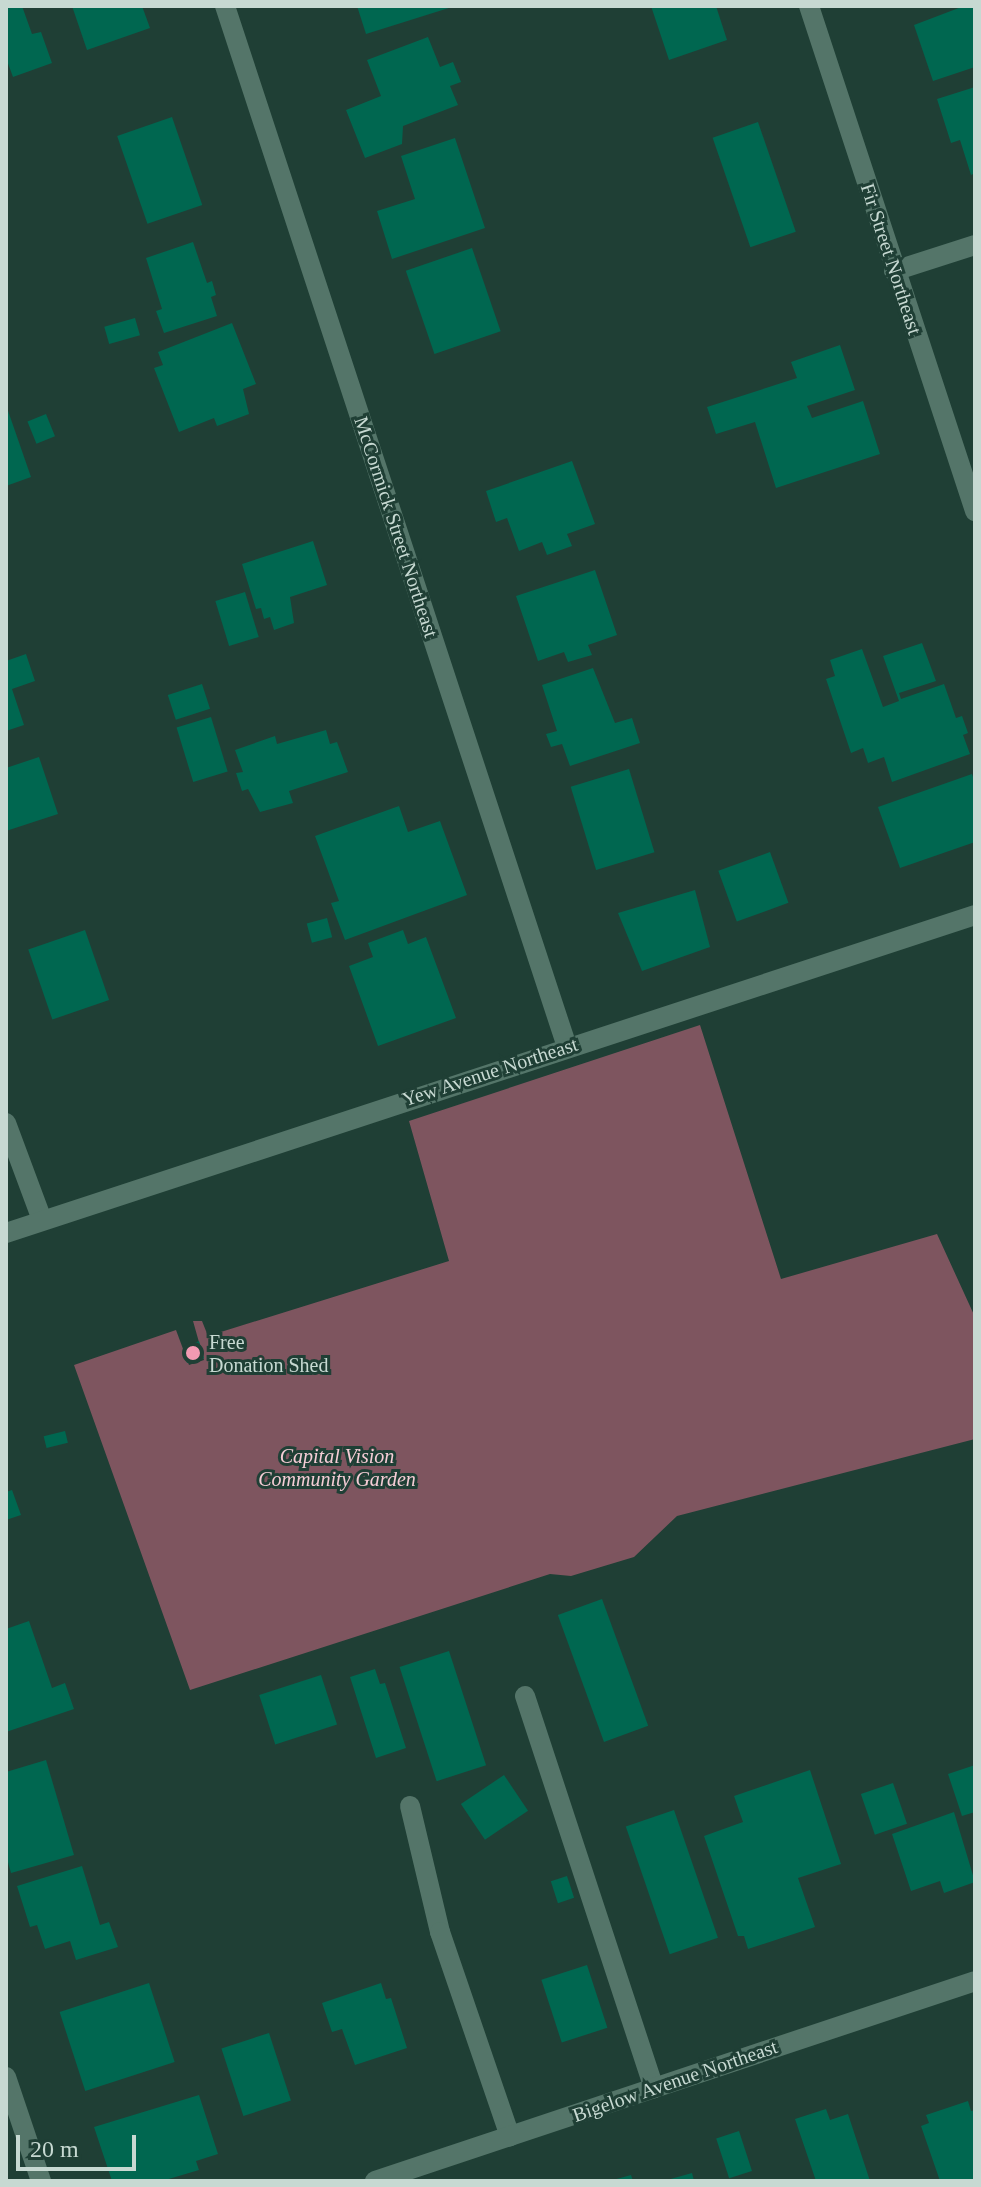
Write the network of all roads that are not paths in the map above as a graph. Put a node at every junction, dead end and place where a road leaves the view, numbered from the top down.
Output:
1 (225, 6) edge
2 (809, 6) edge
3 (975, 245) edge
4 (894, 271) junction
5 (975, 511) edge
6 (975, 915) edge
7 (567, 1047) junction
8 (6, 1123) edge
9 (42, 1220) junction
10 (6, 1233) edge
11 (525, 1696) dead end
12 (410, 1806) dead end
13 (975, 1981) edge
14 (6, 2077) edge
15 (654, 2088) junction
16 (510, 2136) junction
17 (41, 2181) edge
18 (375, 2181) edge

1 - 7 street, McCormick Street Northeast
2 - 4 street, Fir Street Northeast
3 - 4 street
4 - 5 street, Fir Street Northeast
6 - 7 street, Yew Avenue Northeast
7 - 9 street, Yew Avenue Northeast
8 - 9 street
9 - 10 street, Yew Avenue Northeast
11 - 15 street
12 - 16 street
13 - 15 street, Bigelow Avenue Northeast
14 - 17 street
15 - 16 street, Bigelow Avenue Northeast
16 - 18 street, Bigelow Avenue Northeast

